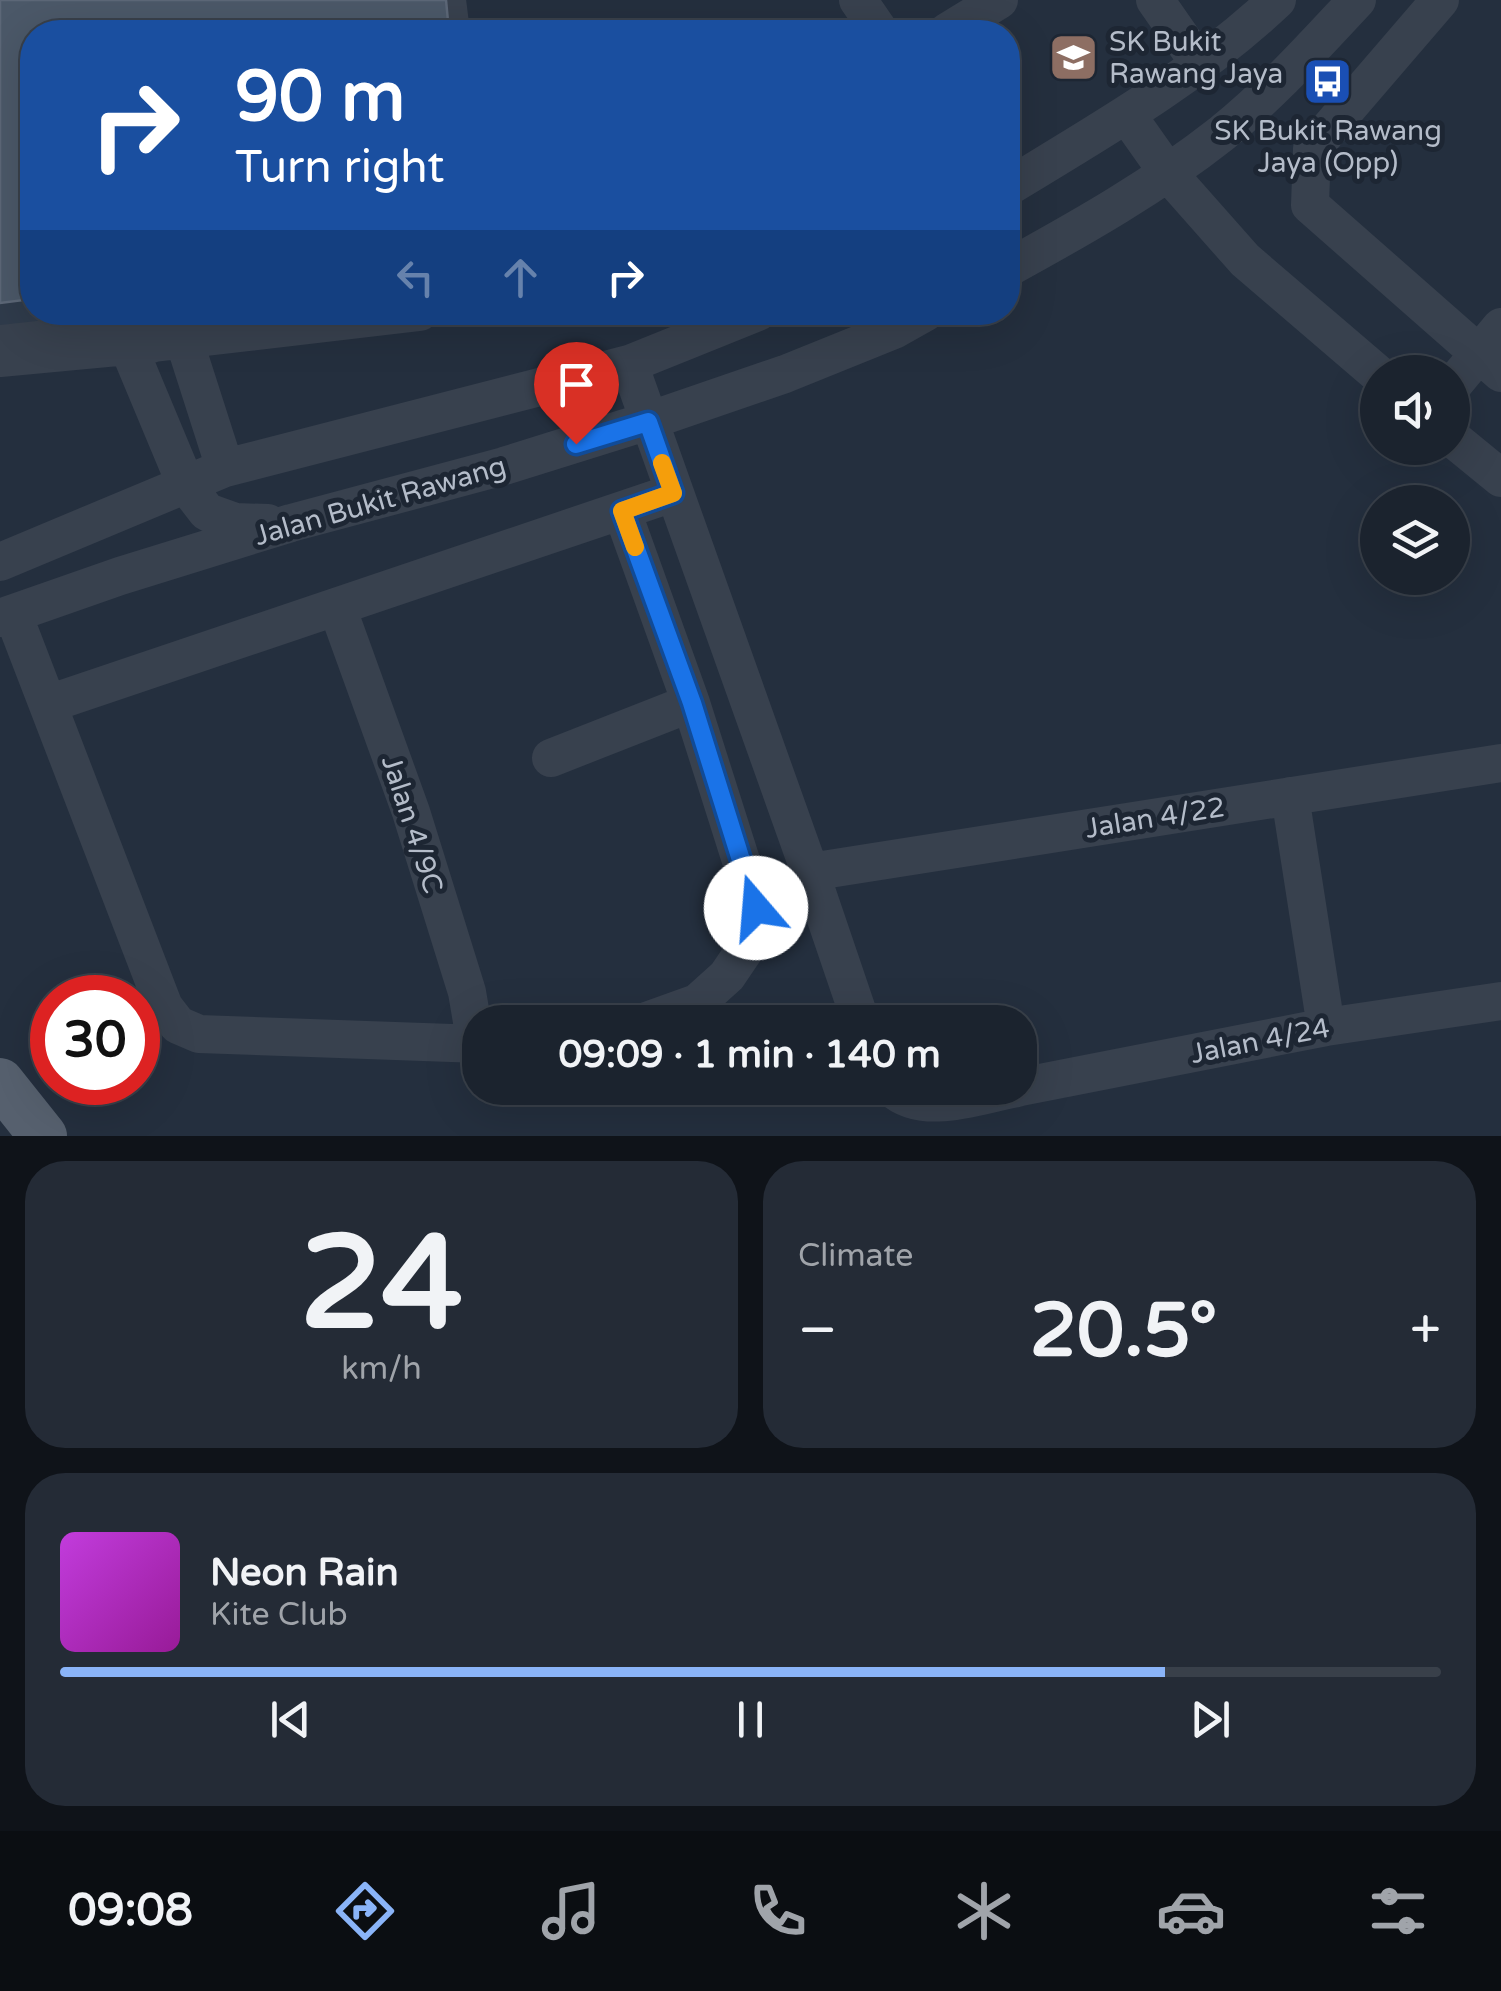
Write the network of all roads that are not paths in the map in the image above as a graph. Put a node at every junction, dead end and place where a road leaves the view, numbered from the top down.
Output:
1 (999, 0) edge
2 (1155, 0) edge
3 (1276, 0) edge
4 (1357, 0) edge
5 (1440, 0) edge
6 (966, 20) edge
7 (1201, 66) junction
8 (1127, 115) junction
9 (1168, 174) junction
10 (1020, 180) edge
11 (1020, 261) edge
12 (61, 325) edge
13 (121, 325) edge
14 (308, 325) edge
15 (726, 325) edge
16 (903, 325) edge
17 (0, 331) edge
18 (154, 343) junction
19 (1493, 352) edge
20 (0, 358) edge
21 (1360, 359) edge
22 (629, 364) junction
23 (1470, 371) edge
24 (648, 422) junction
25 (1470, 453) edge
26 (225, 468) junction
27 (1501, 478) edge
28 (186, 485) junction
29 (673, 493) junction
30 (622, 511) junction
31 (290, 524) junction
32 (0, 562) edge
33 (337, 607) junction
34 (7, 616) edge
35 (692, 703) junction
36 (48, 704) junction
37 (551, 758) dead end
38 (1501, 763) edge
39 (1290, 796) junction
40 (810, 872) junction
41 (1501, 1001) edge
42 (470, 1005) edge
43 (695, 1005) edge
44 (856, 1005) edge
45 (1326, 1027) junction
46 (462, 1044) edge
47 (0, 1082) edge
48 (1037, 1083) edge
49 (43, 1136) edge

1 - 6 street
2 - 7 street
3 - 7 street
4 - 9 street
5 - 19 street
7 - 8 street
8 - 9 street
8 - 10 street
9 - 11 street
9 - 21 street
12 - 17 street
13 - 18 street
14 - 18 street
15 - 22 street
16 - 24 street, Jalan Bukit Rawang
18 - 20 street
18 - 26 street
18 - 28 street
19 - 23 street
22 - 24 street
22 - 26 street
24 - 29 street
24 - 31 street, Jalan Bukit Rawang
25 - 27 street
26 - 28 street
28 - 31 street
28 - 32 street
29 - 30 street
29 - 40 street
30 - 33 street
30 - 35 street
31 - 34 street, Jalan Bukit Rawang
33 - 36 street
33 - 42 street, Jalan 4/9C
34 - 36 street
35 - 37 street
35 - 43 street
36 - 46 street
38 - 39 street, Jalan 4/22
39 - 40 street, Jalan 4/22
39 - 45 street
40 - 44 street
41 - 45 street, Jalan 4/24
45 - 48 street, Jalan 4/24
47 - 49 main road

